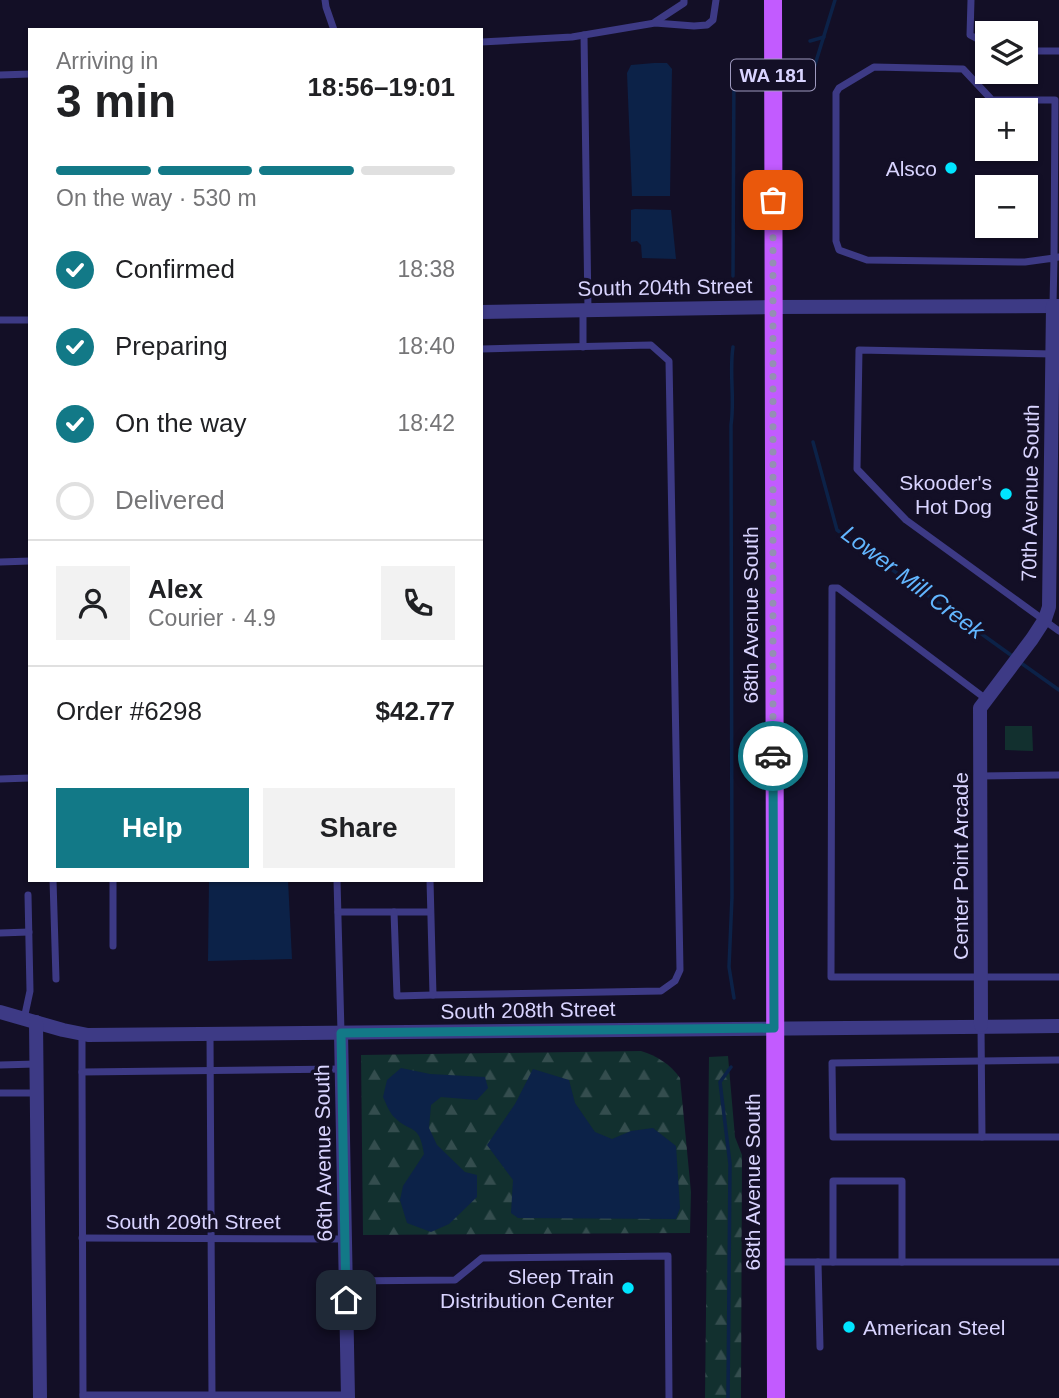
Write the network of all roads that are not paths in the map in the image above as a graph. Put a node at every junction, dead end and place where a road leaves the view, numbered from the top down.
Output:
1 (326, 0) edge
2 (684, 0) edge
3 (716, 0) edge
4 (773, 0) edge
5 (971, 0) edge
6 (655, 23) junction
7 (333, 28) edge
8 (584, 35) junction
9 (975, 38) edge
10 (483, 42) edge
11 (1038, 51) edge
12 (1059, 51) edge
13 (28, 74) edge
14 (0, 75) edge
15 (1056, 257) edge
16 (1056, 306) edge
17 (772, 307) junction
18 (585, 310) junction
19 (483, 312) edge
20 (0, 320) edge
21 (28, 320) edge
22 (583, 346) junction
23 (483, 349) edge
24 (1056, 354) edge
25 (28, 561) edge
26 (0, 562) edge
27 (1044, 621) junction
28 (1059, 631) edge
29 (983, 704) junction
30 (1059, 775) edge
31 (981, 776) junction
32 (28, 778) edge
33 (0, 779) edge
34 (54, 882) edge
35 (113, 882) edge
36 (337, 882) edge
37 (430, 882) edge
38 (28, 895) dead end
39 (338, 912) junction
40 (394, 912) junction
41 (430, 912) junction
42 (29, 932) junction
43 (0, 933) edge
44 (113, 946) dead end
45 (981, 977) junction
46 (1059, 977) edge
47 (56, 979) dead end
48 (433, 995) junction
49 (0, 1012) edge
50 (30, 1020) junction
51 (981, 1025) junction
52 (1059, 1026) edge
53 (774, 1028) junction
54 (341, 1033) junction
55 (82, 1034) junction
56 (210, 1034) junction
57 (1059, 1060) edge
58 (982, 1061) junction
59 (0, 1065) edge
60 (36, 1065) junction
61 (342, 1069) junction
62 (210, 1070) junction
63 (82, 1072) junction
64 (0, 1093) edge
65 (37, 1093) junction
66 (982, 1137) junction
67 (1059, 1137) edge
68 (82, 1238) junction
69 (211, 1238) junction
70 (345, 1239) junction
71 (775, 1262) junction
72 (818, 1262) junction
73 (834, 1262) junction
74 (902, 1262) junction
75 (1059, 1262) edge
76 (346, 1281) junction
77 (820, 1348) dead end
78 (212, 1396) edge
79 (348, 1396) edge
80 (83, 1397) edge
81 (40, 1398) edge
82 (669, 1398) edge
83 (776, 1398) edge

1 - 7 lane
2 - 6 lane
3 - 6 lane
4 - 17 main road, 68th Avenue South / WA 181
5 - 9 lane
6 - 8 lane
8 - 10 lane
8 - 18 lane
11 - 12 lane
13 - 14 lane
15 - 15 lane, 70th Avenue South
15 - 16 lane, 70th Avenue South
16 - 17 street, South 204th Street
16 - 24 street, 70th Avenue South
17 - 18 street, South 204th Street
17 - 53 main road, 68th Avenue South / WA 181
18 - 19 street, South 204th Street
18 - 22 lane
20 - 21 lane
22 - 23 lane
22 - 48 lane
24 - 27 street, 70th Avenue South
24 - 27 lane
25 - 26 lane
27 - 28 lane
27 - 29 street, 70th Avenue South
29 - 31 street, Center Point Arcade
29 - 45 lane
30 - 31 lane
31 - 45 street, Center Point Arcade
32 - 33 lane
34 - 47 lane
35 - 44 lane
36 - 39 lane
37 - 41 lane
38 - 42 lane
39 - 40 lane
39 - 54 lane
40 - 41 lane
40 - 48 lane
41 - 48 lane
42 - 43 lane
42 - 50 lane
45 - 46 lane
45 - 51 street, Center Point Arcade
49 - 50 street, South 208th Street
50 - 55 street, South 208th Street
50 - 60 street
51 - 52 street, South 208th Street
51 - 53 street, South 208th Street
51 - 58 lane
53 - 54 street, South 208th Street
53 - 71 main road, 68th Avenue South / WA 181
54 - 56 street, South 208th Street
54 - 61 street, 66th Avenue South
55 - 56 street, South 208th Street
55 - 63 lane
56 - 62 lane
57 - 58 lane
58 - 66 lane
58 - 66 lane
59 - 60 lane
60 - 65 street
61 - 62 lane
61 - 70 street, 66th Avenue South
62 - 63 lane
62 - 69 lane
63 - 68 lane
64 - 65 lane
65 - 81 street
66 - 67 lane
68 - 69 lane, South 209th Street
68 - 80 lane
69 - 70 lane, South 209th Street
69 - 78 lane
70 - 76 street, 66th Avenue South
71 - 72 lane
71 - 83 main road, 68th Avenue South / WA 181
72 - 73 lane
72 - 77 lane
73 - 74 lane
73 - 74 lane
74 - 75 lane
76 - 79 street, 66th Avenue South
76 - 82 lane
78 - 79 lane
78 - 80 lane

